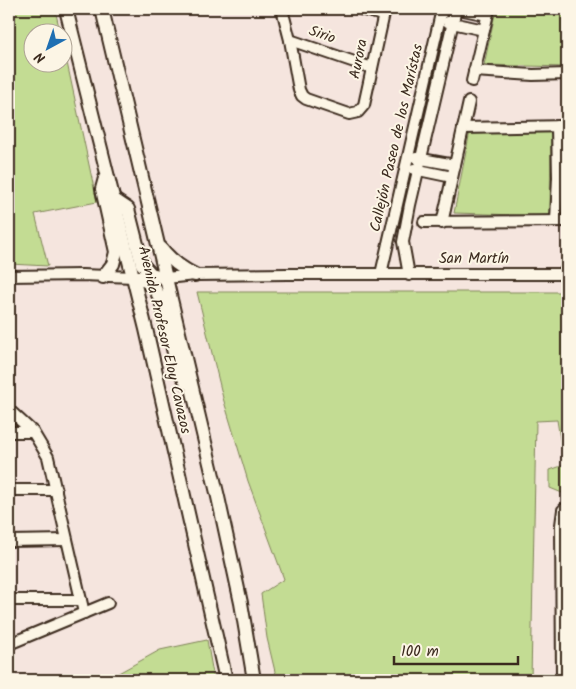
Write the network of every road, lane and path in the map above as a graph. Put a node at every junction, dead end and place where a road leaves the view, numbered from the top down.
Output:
1 (66, 9) edge
2 (102, 9) edge
3 (282, 9) edge
4 (360, 9) edge
5 (442, 9) edge
6 (457, 9) edge
7 (384, 12) edge
8 (488, 12) edge
9 (440, 20) junction
10 (453, 23) junction
11 (484, 30) junction
12 (290, 40) junction
13 (372, 68) junction
14 (567, 74) edge
15 (468, 102) dead end
16 (562, 126) edge
17 (463, 128) junction
18 (408, 156) junction
19 (421, 159) junction
20 (455, 165) junction
21 (405, 167) junction
22 (419, 170) junction
23 (106, 171) junction
24 (452, 177) junction
25 (563, 177) edge
26 (114, 199) junction
27 (556, 221) junction
28 (567, 221) edge
29 (424, 222) dead end
30 (442, 223) junction
31 (158, 243) junction
32 (380, 274) junction
33 (408, 274) junction
34 (567, 274) edge
35 (196, 275) junction
36 (9, 276) edge
37 (103, 276) junction
38 (134, 277) junction
39 (166, 278) junction
40 (154, 287) junction
41 (164, 311) junction
42 (145, 319) junction
43 (192, 391) junction
44 (9, 410) edge
45 (9, 432) edge
46 (33, 432) junction
47 (9, 490) edge
48 (56, 490) junction
49 (565, 509) edge
50 (67, 540) junction
51 (9, 541) edge
52 (9, 600) edge
53 (81, 600) junction
54 (108, 603) dead end
55 (84, 613) junction
56 (9, 644) edge
57 (564, 655) edge
58 (562, 675) dead end
59 (226, 680) edge
60 (254, 680) edge

1 - 23 main road, Avenida Profesor Eloy Cavazos
2 - 31 main road, Avenida Profesor Eloy Cavazos
3 - 12 street
4 - 7 street
5 - 9 street, Callejón Paseo de los Marístas
6 - 8 street
6 - 10 street, Callejón Paseo de los Marístas
7 - 13 street, Aurora
8 - 11 street
9 - 10 street
9 - 18 street, Callejón Paseo de los Marístas
10 - 11 street
10 - 19 street, Callejón Paseo de los Marístas
11 - 14 street
12 - 13 street, Sirio
12 - 13 street, Aurora
15 - 17 street
16 - 17 street
16 - 25 street
17 - 20 street
18 - 19 street
18 - 21 street, Callejón Paseo de los Marístas
19 - 20 street
19 - 22 street, Callejón Paseo de los Marístas
20 - 24 street
21 - 22 street
21 - 32 street, Callejón Paseo de los Marístas
22 - 24 street
22 - 33 street, Callejón Paseo de los Marístas
23 - 26 main road, Avenida Profesor Eloy Cavazos
23 - 37 main road
24 - 30 street
25 - 27 street
26 - 38 main road, Avenida Profesor Eloy Cavazos
26 - 39 main road
27 - 28 street
27 - 30 street
29 - 30 street
31 - 35 main road
31 - 39 main road, Avenida Profesor Eloy Cavazos
32 - 33 street, San Martín
32 - 35 street, San Martín
33 - 34 street, San Martín
35 - 39 street, San Martín
36 - 37 street
37 - 38 street
38 - 40 main road
38 - 42 main road, Avenida Profesor Eloy Cavazos
39 - 40 main road
39 - 43 main road, Avenida Profesor Eloy Cavazos
40 - 41 main road
40 - 42 main road
41 - 42 main road
41 - 43 main road
42 - 59 main road, Avenida Profesor Eloy Cavazos
43 - 60 main road, Avenida Profesor Eloy Cavazos
44 - 46 street
45 - 46 street
46 - 48 street
47 - 48 street
48 - 50 street
49 - 57 street
50 - 51 street
50 - 53 street
52 - 53 street
53 - 55 street
54 - 55 street
55 - 56 street
57 - 58 street

